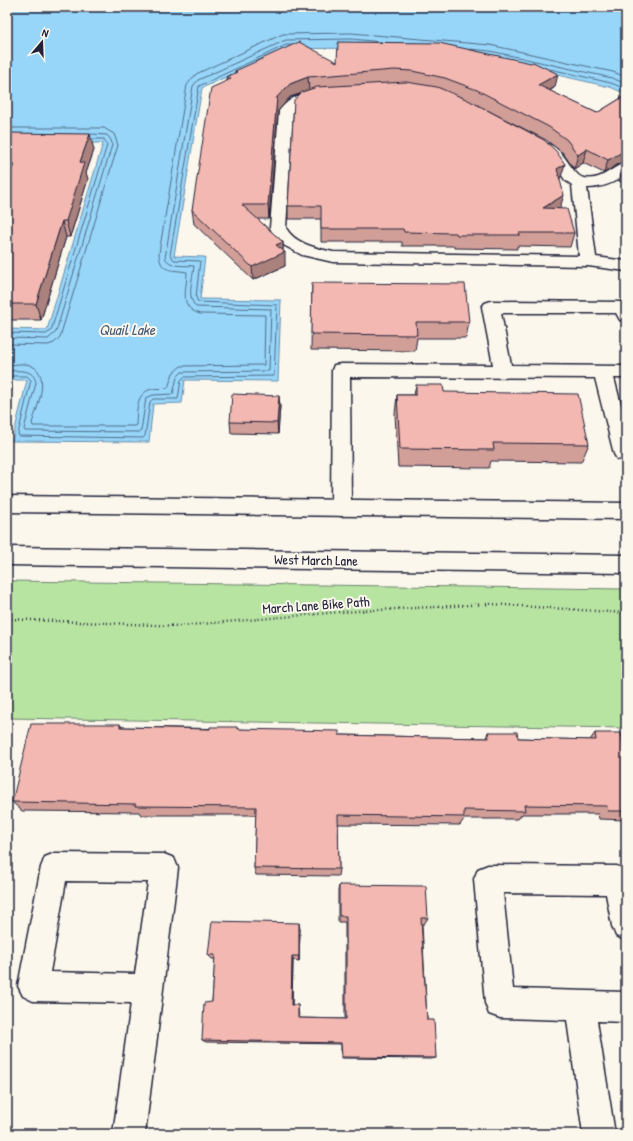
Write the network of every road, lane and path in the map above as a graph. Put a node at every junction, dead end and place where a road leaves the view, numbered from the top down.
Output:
1 (339, 93) edge
2 (528, 139) edge
3 (626, 167) edge
4 (579, 183) junction
5 (588, 261) junction
6 (626, 266) edge
7 (626, 316) edge
8 (503, 371) junction
9 (603, 372) junction
10 (626, 372) edge
11 (624, 454) dead end
12 (7, 504) edge
13 (341, 508) junction
14 (626, 511) edge
15 (7, 556) edge
16 (626, 564) edge
17 (626, 613) edge
18 (7, 620) edge
19 (626, 926) edge
20 (148, 989) junction
21 (580, 1006) junction
22 (626, 1007) edge
23 (129, 1134) edge
24 (598, 1134) edge

1 - 5 street
2 - 4 street
3 - 4 street
4 - 5 street
5 - 6 street
7 - 8 street
8 - 9 street
8 - 13 street
9 - 10 street
9 - 11 street
12 - 13 street
13 - 14 street
15 - 16 street, West March Lane
17 - 18 path, March Lane Bike Path
19 - 21 street
20 - 20 street
20 - 23 street
21 - 22 street
21 - 24 street

